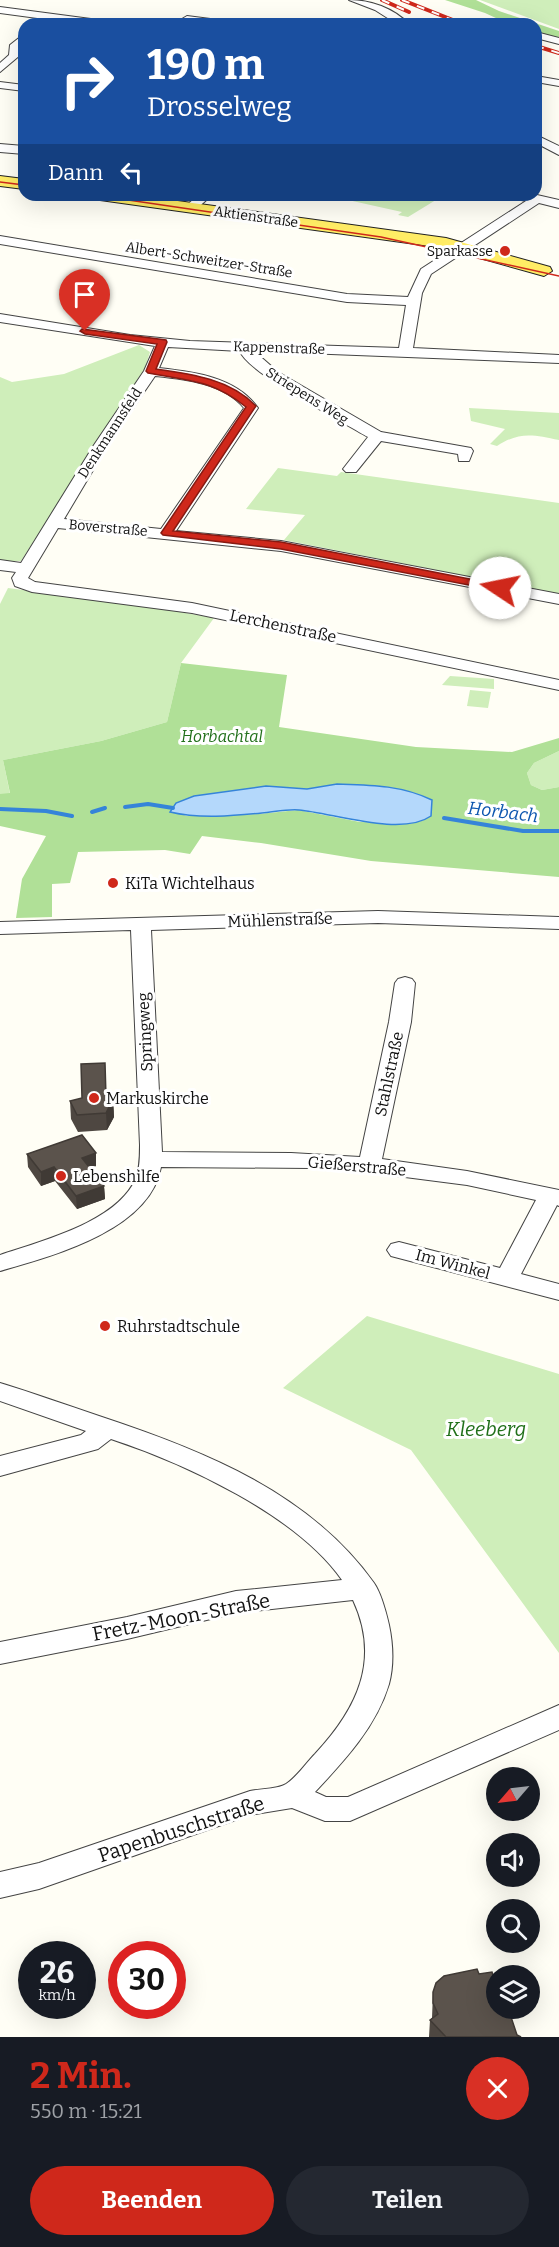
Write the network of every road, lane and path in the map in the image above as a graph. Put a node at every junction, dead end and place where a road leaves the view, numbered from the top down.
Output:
1 (354, 0) edge
2 (0, 10) edge
3 (61, 18) edge
4 (394, 18) edge
5 (542, 37) edge
6 (559, 41) edge
7 (18, 52) edge
8 (0, 69) edge
9 (542, 80) edge
10 (559, 83) edge
11 (0, 85) edge
12 (18, 87) edge
13 (542, 141) edge
14 (0, 148) edge
15 (18, 150) edge
16 (559, 151) edge
17 (0, 181) edge
18 (18, 183) edge
19 (142, 201) edge
20 (199, 201) edge
21 (536, 201) edge
22 (542, 201) edge
23 (559, 204) edge
24 (190, 208) junction
25 (0, 240) edge
26 (462, 250) junction
27 (552, 273) edge
28 (414, 301) junction
29 (0, 318) edge
30 (163, 342) junction
31 (246, 347) junction
32 (405, 352) junction
33 (559, 359) edge
34 (151, 371) junction
35 (377, 436) junction
36 (464, 458) dead end
37 (351, 469) dead end
38 (54, 523) junction
39 (166, 533) junction
40 (0, 565) edge
41 (26, 568) junction
42 (559, 599) edge
43 (559, 685) edge
44 (559, 923) edge
45 (141, 924) junction
46 (0, 928) edge
47 (405, 983) dead end
48 (151, 1159) junction
49 (370, 1165) junction
50 (555, 1197) edge
51 (399, 1250) dead end
52 (0, 1263) edge
53 (507, 1278) junction
54 (559, 1292) edge
55 (0, 1392) edge
56 (107, 1428) junction
57 (0, 1466) edge
58 (363, 1588) junction
59 (0, 1653) edge
60 (559, 1717) edge
61 (293, 1796) junction
62 (0, 1885) edge

1 - 4 street
2 - 3 street
5 - 6 street
7 - 8 street
9 - 10 street
11 - 12 street
13 - 16 street
14 - 15 street
17 - 18 main road
19 - 24 main road, Aktienstraße
20 - 24 street
21 - 26 street
22 - 23 street
24 - 26 main road, Aktienstraße
25 - 28 street, Albert-Schweitzer-Straße
26 - 27 main road, Aktienstraße
26 - 28 street
28 - 32 street
29 - 30 street, Kappenstraße
30 - 31 street, Kappenstraße
30 - 34 street, Denkmannsfeld
31 - 32 street, Kappenstraße
31 - 35 street, Striepens Weg
32 - 33 street, Kappenstraße
34 - 38 street, Denkmannsfeld
34 - 39 street
35 - 36 street, Striepens Weg
35 - 37 street
38 - 39 street, Boverstraße
38 - 41 street, Boverstraße
39 - 42 street, Boverstraße
40 - 41 street
41 - 43 street, Lerchenstraße
44 - 45 street, Mühlenstraße
45 - 46 street, Mühlenstraße
45 - 48 street, Springweg
47 - 49 street, Stahlstraße
48 - 49 street, Gießerstraße
48 - 52 street, Springweg
49 - 50 street, Gießerstraße
50 - 53 street, Im Winkel
51 - 53 street, Im Winkel
53 - 54 street, Im Winkel
55 - 56 street
56 - 57 street
56 - 58 street
58 - 59 street, Fretz-Moon-Straße
58 - 61 street
60 - 61 street
61 - 62 street, Papenbuschstraße

